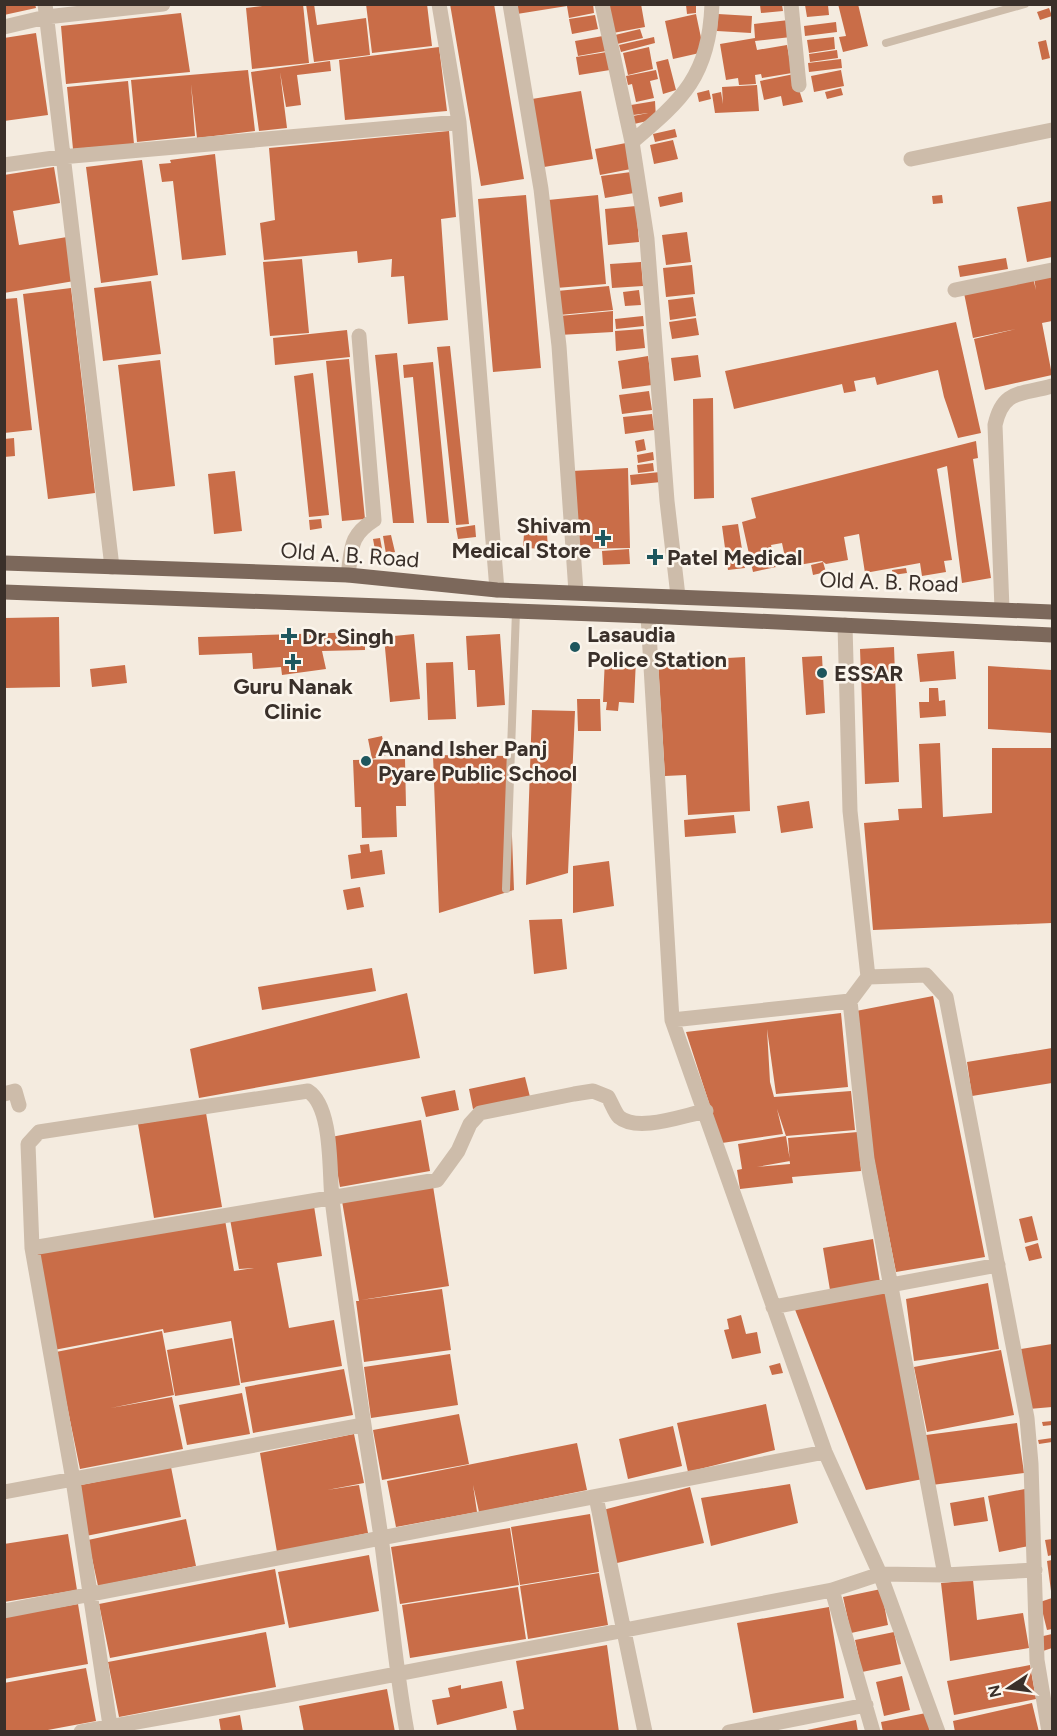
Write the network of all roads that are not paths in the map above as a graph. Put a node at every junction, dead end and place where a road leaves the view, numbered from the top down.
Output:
1 (163, 4) edge
2 (439, 4) edge
3 (510, 4) edge
4 (602, 4) edge
5 (712, 4) edge
6 (791, 4) edge
7 (1025, 4) edge
8 (46, 11) edge
9 (4, 27) edge
10 (886, 43) dead end
11 (799, 85) dead end
12 (459, 122) junction
13 (1053, 130) edge
14 (632, 142) junction
15 (61, 156) junction
16 (911, 159) dead end
17 (4, 165) edge
18 (1053, 270) edge
19 (955, 290) dead end
20 (359, 336) dead end
21 (1053, 386) edge
22 (4, 563) edge
23 (112, 567) junction
24 (348, 575) junction
25 (497, 590) junction
26 (4, 592) edge
27 (576, 592) junction
28 (678, 596) junction
29 (1002, 609) junction
30 (516, 611) junction
31 (1053, 612) edge
32 (648, 616) junction
33 (845, 625) junction
34 (1053, 635) edge
35 (506, 889) dead end
36 (868, 976) junction
37 (850, 1001) junction
38 (672, 1020) junction
39 (4, 1094) edge
40 (19, 1105) dead end
41 (706, 1111) junction
42 (332, 1197) junction
43 (32, 1248) junction
44 (998, 1265) junction
45 (891, 1286) junction
46 (773, 1307) junction
47 (362, 1425) junction
48 (825, 1452) junction
49 (73, 1480) junction
50 (4, 1492) edge
51 (596, 1497) junction
52 (381, 1539) junction
53 (1035, 1570) junction
54 (880, 1574) junction
55 (945, 1575) junction
56 (832, 1590) junction
57 (91, 1594) junction
58 (4, 1611) edge
59 (624, 1630) junction
60 (396, 1675) junction
61 (866, 1704) junction
62 (111, 1729) edge
63 (81, 1731) edge
64 (406, 1731) edge
65 (645, 1731) edge
66 (729, 1731) edge
67 (873, 1731) edge
68 (938, 1731) edge
69 (1049, 1731) edge

1 - 8 street
2 - 12 street
3 - 27 street
4 - 14 street
5 - 14 street
6 - 11 street
7 - 10 lane
8 - 9 street
8 - 15 street
12 - 15 street
12 - 25 street
13 - 16 street
14 - 28 street
15 - 17 street
15 - 23 street
18 - 19 street
20 - 24 street
21 - 29 street
22 - 23 main road, Old A. B. Road
23 - 24 main road, Old A. B. Road
24 - 25 main road, Old A. B. Road
25 - 27 main road, Old A. B. Road
26 - 30 main road, Old A. B. Road
27 - 28 main road, Old A. B. Road
28 - 29 main road, Old A. B. Road
29 - 31 main road, Old A. B. Road
30 - 32 main road, Old A. B. Road
30 - 35 lane
32 - 33 main road, Old A. B. Road
32 - 38 street
33 - 34 main road, Old A. B. Road
33 - 36 street
36 - 37 street
36 - 44 street
37 - 38 street
37 - 45 street
38 - 41 street
39 - 40 street
41 - 42 street
41 - 46 street
42 - 43 street
42 - 43 street
42 - 47 street
43 - 49 street
44 - 45 street
44 - 53 street
45 - 46 street
45 - 55 street
46 - 48 street
47 - 49 street
47 - 52 street
48 - 51 street
48 - 54 street
49 - 50 street
49 - 57 street
51 - 52 street
51 - 59 street
52 - 57 street
52 - 60 street
53 - 55 street
53 - 69 street
54 - 55 street
54 - 56 street
54 - 68 street
56 - 59 street
56 - 61 street
57 - 58 street
57 - 62 street
59 - 60 street
59 - 65 street
60 - 62 street
60 - 64 street
61 - 66 street
61 - 67 street
62 - 63 street

